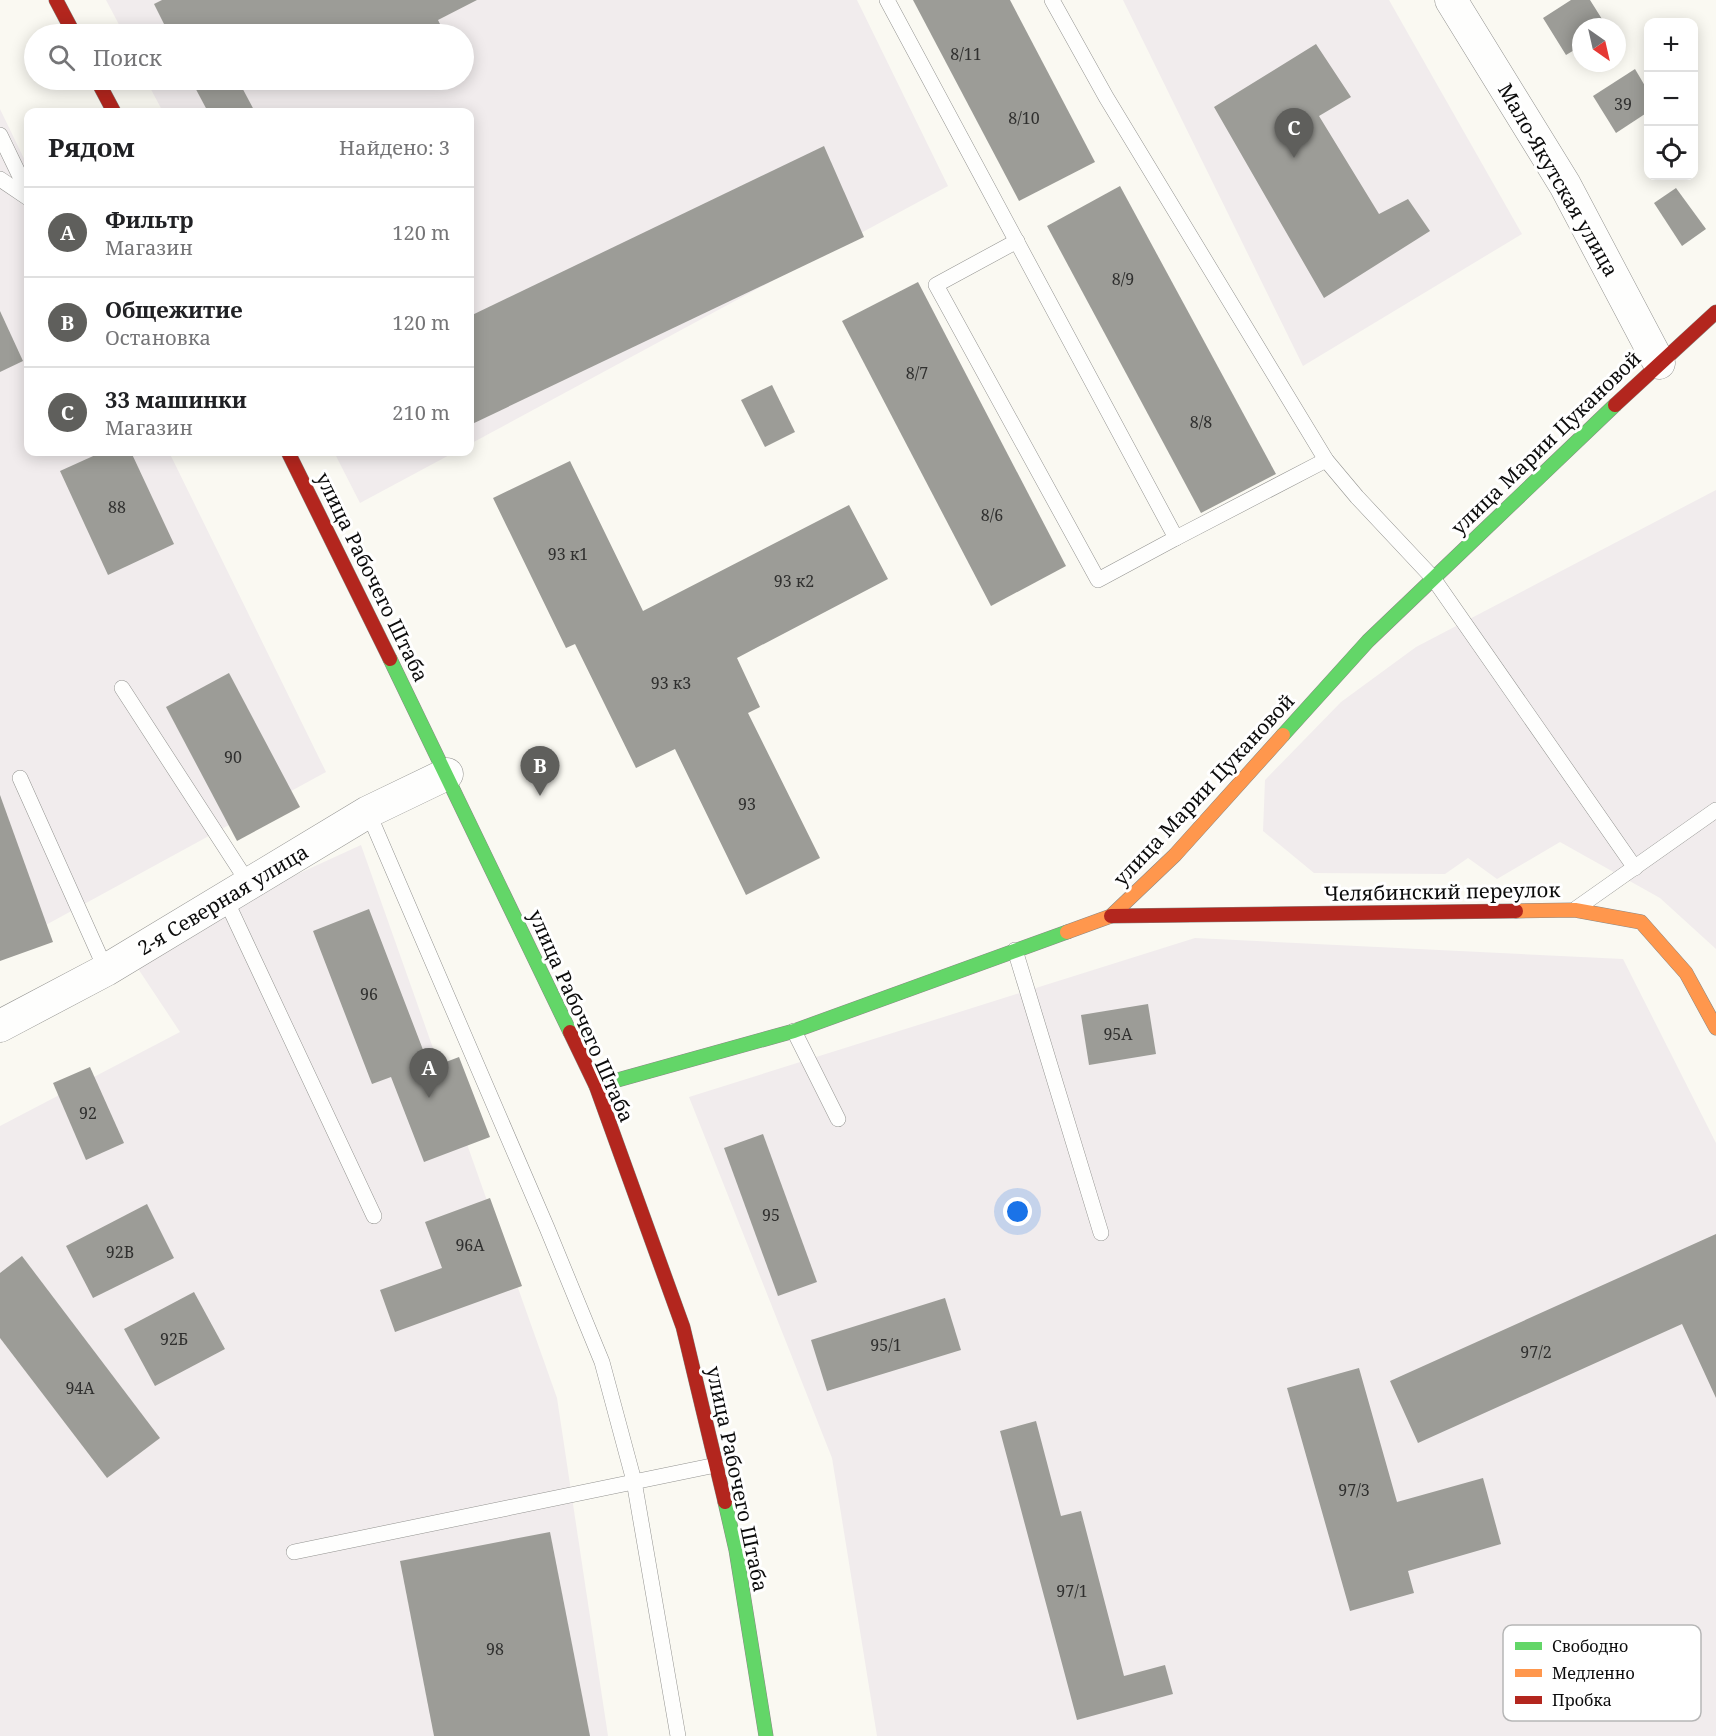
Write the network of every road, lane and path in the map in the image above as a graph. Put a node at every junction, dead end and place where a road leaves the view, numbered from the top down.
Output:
1 (56, 0) edge
2 (887, 0) edge
3 (1052, 0) edge
4 (1451, 0) edge
5 (69, 24) edge
6 (102, 90) edge
7 (112, 108) edge
8 (0, 135) edge
9 (0, 178) edge
10 (24, 185) edge
11 (24, 195) edge
12 (1017, 241) junction
13 (1716, 312) edge
14 (1659, 363) junction
15 (290, 456) edge
16 (1326, 460) junction
17 (1176, 538) junction
18 (1433, 578) junction
19 (122, 688) dead end
20 (447, 774) junction
21 (20, 778) dead end
22 (1716, 810) edge
23 (368, 812) junction
24 (1635, 867) junction
25 (237, 891) junction
26 (1575, 910) junction
27 (1111, 916) junction
28 (1015, 950) junction
29 (106, 970) junction
30 (0, 1026) edge
31 (1716, 1028) edge
32 (794, 1031) junction
33 (596, 1086) junction
34 (838, 1119) dead end
35 (374, 1216) dead end
36 (1101, 1233) dead end
37 (716, 1465) junction
38 (634, 1481) junction
39 (294, 1552) dead end
40 (678, 1736) edge
41 (766, 1736) edge

1 - 5 street
2 - 12 lane
3 - 16 lane
4 - 14 street, Мало-Якутская улица
6 - 7 street
8 - 10 lane
9 - 11 lane
12 - 17 lane
12 - 17 lane
13 - 14 street, улица Марии Цукановой
14 - 18 street, улица Марии Цукановой
15 - 20 street, улица Рабочего Штаба
16 - 17 lane
16 - 18 lane
18 - 24 lane
18 - 27 street, улица Марии Цукановой
19 - 25 lane
20 - 23 street, 2-я Северная улица
20 - 33 street, улица Рабочего Штаба
21 - 29 lane
22 - 24 lane
23 - 25 street, 2-я Северная улица
23 - 38 lane
24 - 26 lane
25 - 29 street, 2-я Северная улица
25 - 35 lane
26 - 27 street, Челябинский переулок
26 - 31 street, Челябинский переулок
27 - 28 street, улица Марии Цукановой
28 - 32 street, улица Марии Цукановой
28 - 36 lane
29 - 30 street, 2-я Северная улица
32 - 33 street, улица Марии Цукановой
32 - 34 lane
33 - 37 street, улица Рабочего Штаба
37 - 38 lane
37 - 41 street, улица Рабочего Штаба
38 - 39 lane
38 - 40 lane

